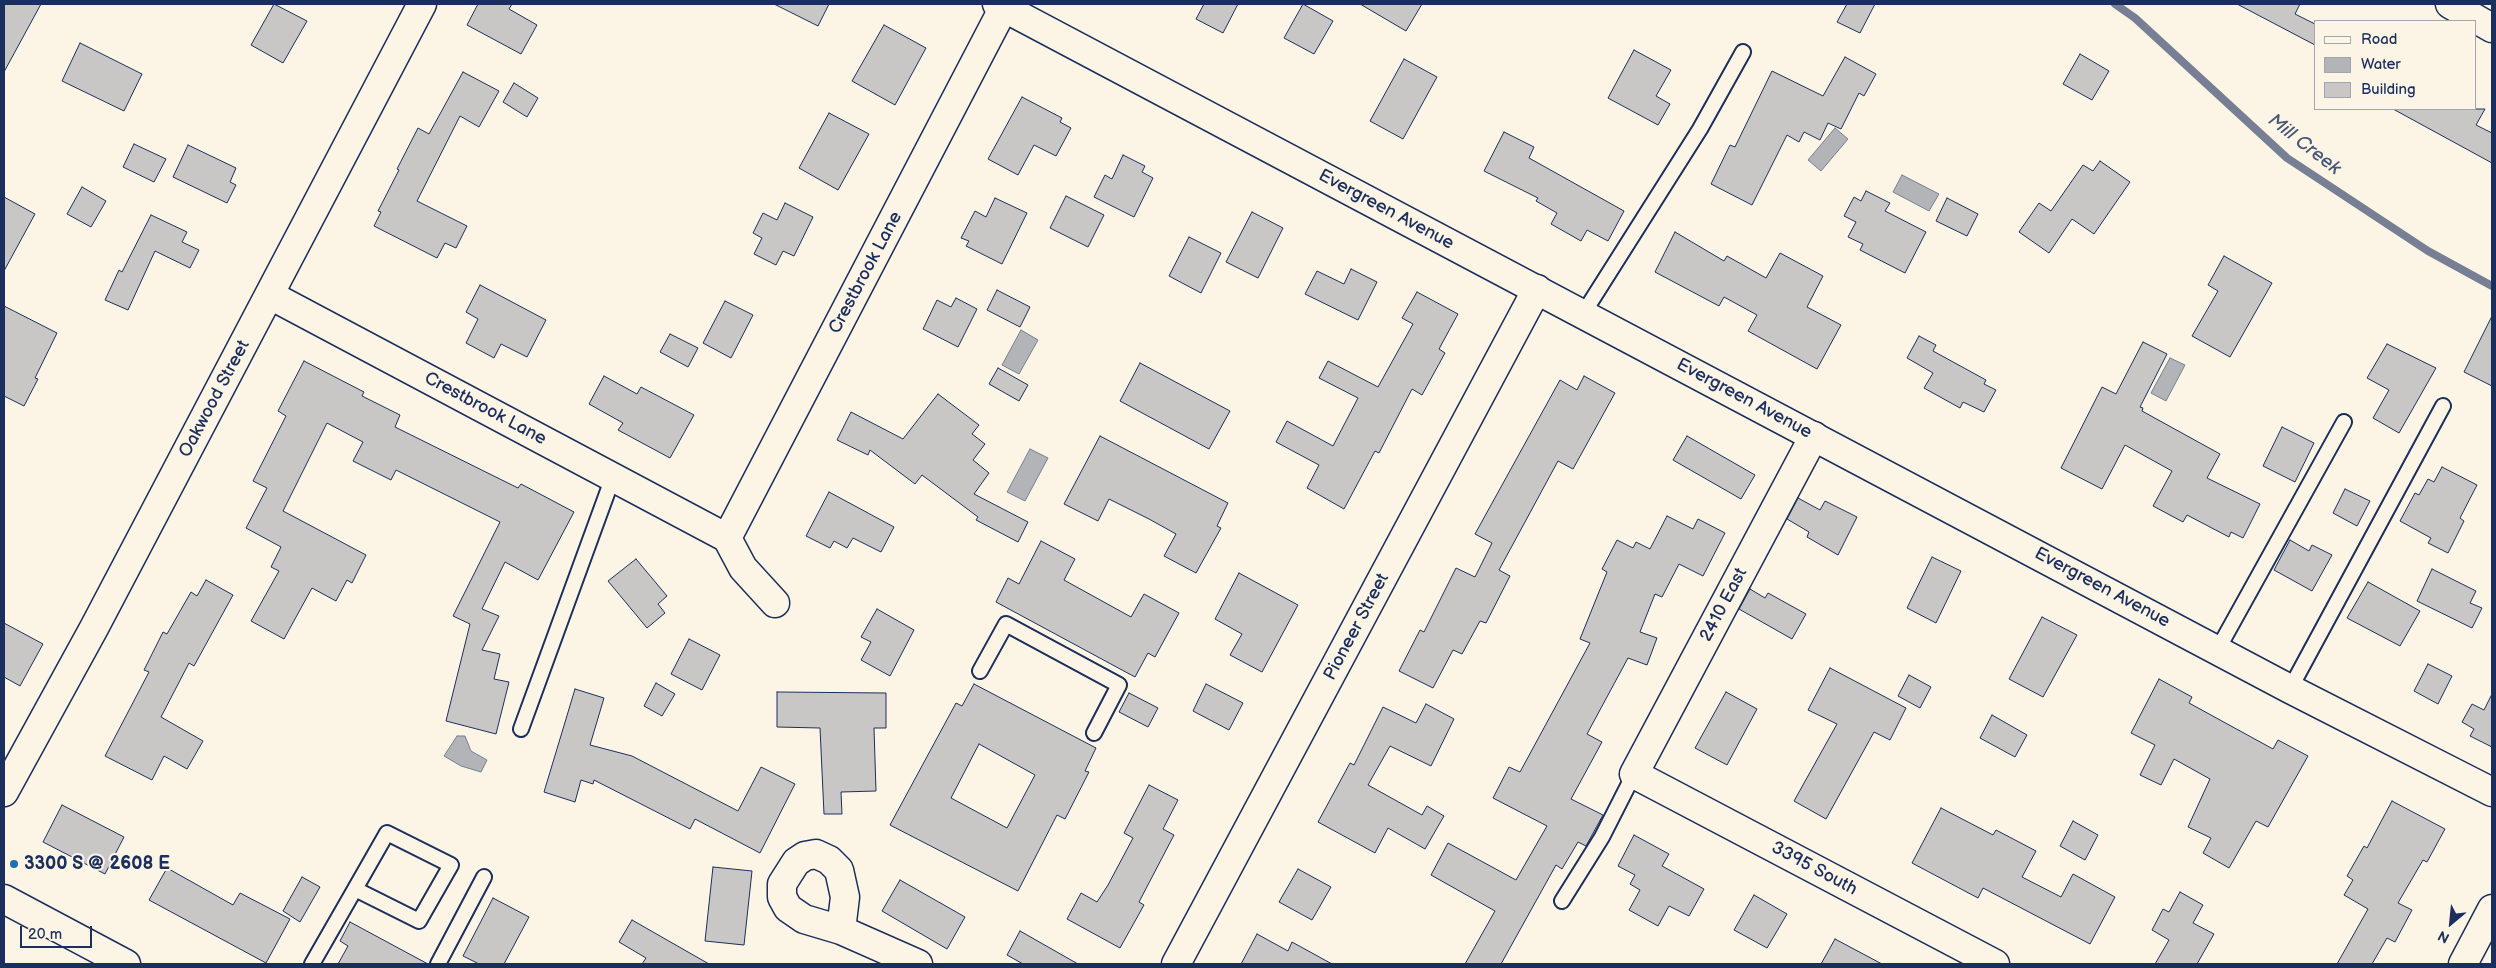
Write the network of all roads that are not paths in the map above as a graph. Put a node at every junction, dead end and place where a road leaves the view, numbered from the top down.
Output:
1 (422, 4) edge
2 (2450, 4) edge
3 (1001, 6) edge
4 (2492, 28) edge
5 (1743, 52) dead end
6 (1537, 289) junction
7 (270, 295) junction
8 (1583, 314) junction
9 (2443, 406) dead end
10 (2344, 422) dead end
11 (1814, 436) junction
12 (613, 477) junction
13 (727, 538) junction
14 (775, 603) dead end
15 (2218, 650) junction
16 (980, 671) dead end
17 (2290, 689) junction
18 (521, 729) dead end
19 (1094, 733) dead end
20 (1634, 774) junction
21 (4, 792) edge
22 (2492, 792) edge
23 (484, 877) dead end
24 (355, 890) junction
25 (1562, 901) dead end
26 (6, 907) edge
27 (2492, 909) edge
28 (841, 930) dead end
29 (126, 964) edge
30 (312, 964) edge
31 (438, 964) edge
32 (918, 964) edge
33 (1176, 964) edge
34 (1995, 964) edge
35 (2463, 964) edge

1 - 7 street, Oakwood Street
2 - 4 street
3 - 6 street, Evergreen Avenue
3 - 13 street, Crestbrook Lane
5 - 8 lane
6 - 8 street, Evergreen Avenue
6 - 33 street, Pioneer Street
7 - 12 street, Crestbrook Lane
7 - 21 street, Oakwood Street
8 - 11 street, Evergreen Avenue
9 - 17 lane
10 - 15 lane
11 - 15 street, Evergreen Avenue
11 - 20 street, 2410 East
12 - 13 street, Crestbrook Lane
12 - 18 lane
13 - 14 street
15 - 17 street, Evergreen Avenue
16 - 19 lane
17 - 22 street, Evergreen Avenue
20 - 25 lane
20 - 34 street, 3395 South
23 - 31 lane
24 - 24 lane
24 - 30 lane
26 - 29 street
27 - 35 street
28 - 32 street

